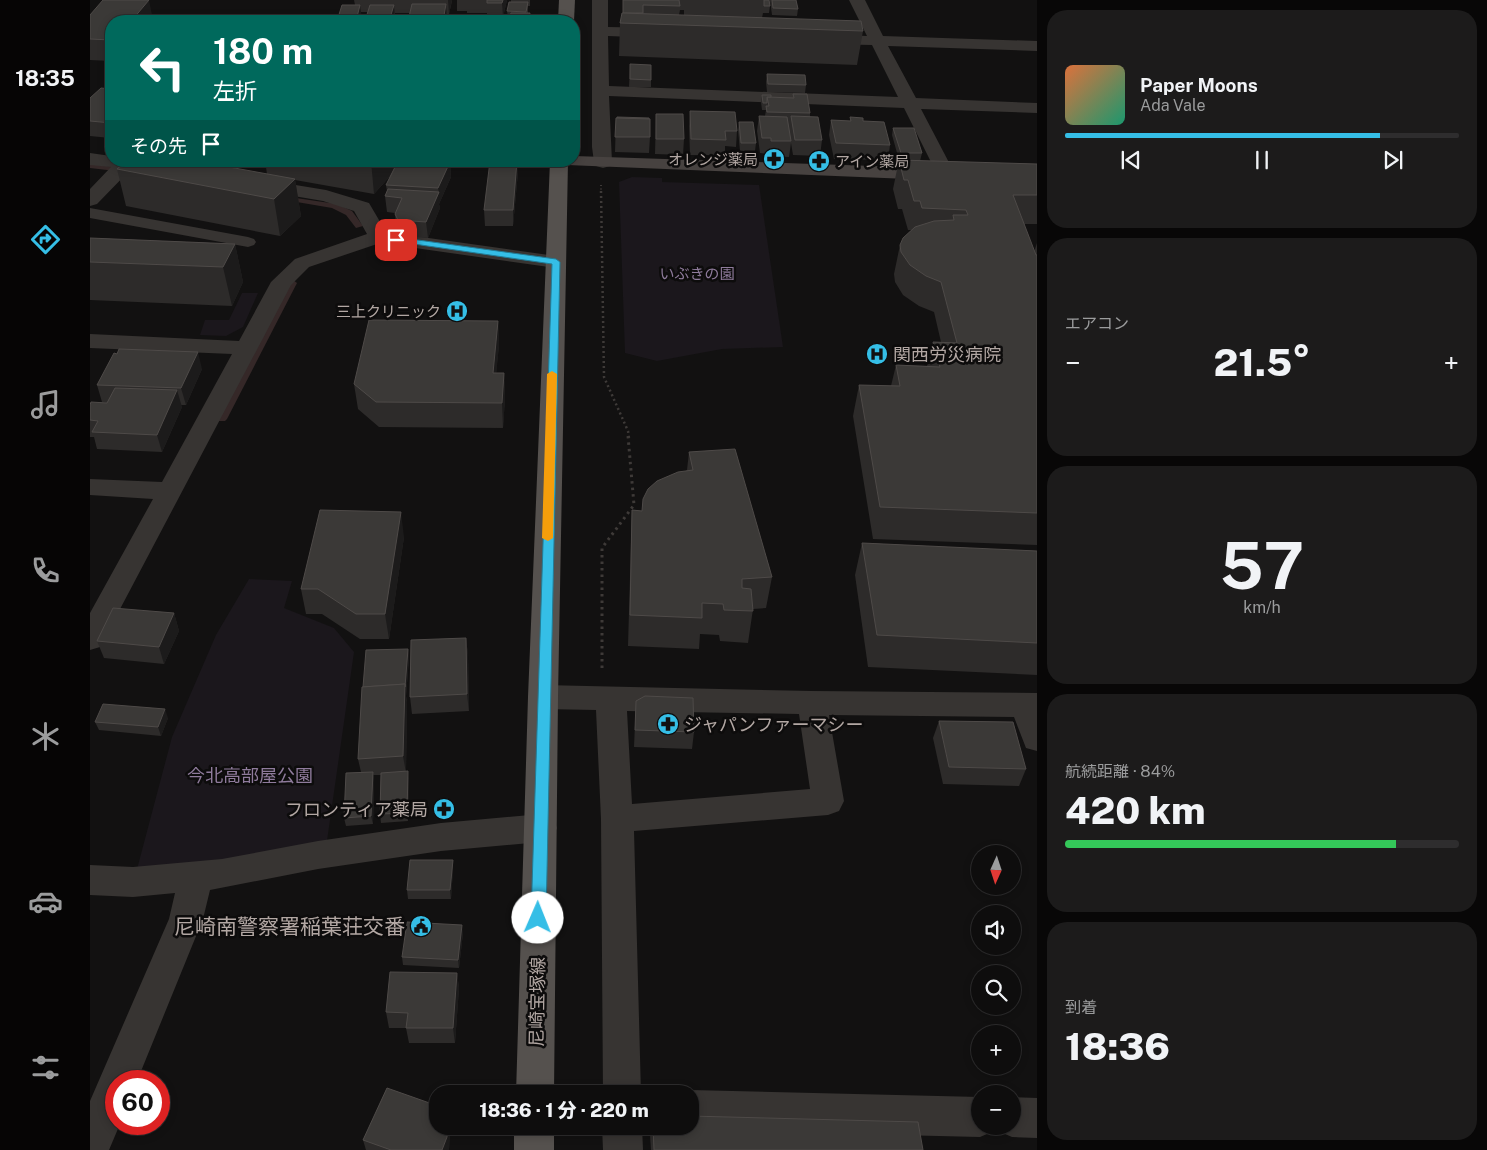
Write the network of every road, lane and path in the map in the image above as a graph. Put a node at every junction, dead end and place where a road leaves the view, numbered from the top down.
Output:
1 (567, 0) edge
2 (600, 0) edge
3 (857, 0) edge
4 (566, 15) edge
5 (601, 31) junction
6 (670, 33) edge
7 (808, 38) edge
8 (877, 41) junction
9 (1037, 46) edge
10 (602, 91) junction
11 (909, 102) junction
12 (1037, 108) edge
13 (90, 159) edge
14 (105, 161) edge
15 (580, 163) edge
16 (122, 167) edge
17 (151, 167) edge
18 (559, 167) edge
19 (602, 171) junction
20 (182, 172) edge
21 (955, 175) joint
22 (239, 182) edge
23 (90, 200) edge
24 (90, 213) edge
25 (379, 237) junction
26 (248, 242) dead end
27 (556, 262) junction
28 (90, 341) edge
29 (245, 348) junction
30 (90, 487) edge
31 (171, 491) junction
32 (90, 639) edge
33 (543, 697) junction
34 (611, 698) junction
35 (812, 703) junction
36 (1032, 705) edge
37 (1037, 739) edge
38 (617, 819) junction
39 (541, 828) junction
40 (196, 876) junction
41 (90, 880) edge
42 (123, 1070) edge
43 (535, 1085) edge
44 (622, 1085) edge
45 (699, 1110) edge
46 (105, 1112) edge
47 (971, 1117) edge
48 (1021, 1117) edge
49 (1037, 1118) edge
50 (534, 1135) edge
51 (622, 1135) edge
52 (90, 1148) edge
53 (534, 1150) edge
54 (623, 1150) edge

1 - 4 main road
2 - 5 street
3 - 8 street
5 - 6 street
5 - 10 street
7 - 8 street
8 - 9 street
8 - 11 street
10 - 11 street
10 - 19 street
11 - 12 street
11 - 21 street
13 - 14 street
15 - 19 street
16 - 23 street
17 - 20 street
18 - 27 main road, 尼崎宝塚線
19 - 21 street
19 - 34 path
22 - 25 street
24 - 26 lane
25 - 27 street
25 - 29 street
27 - 33 main road, 尼崎宝塚線
28 - 29 street
29 - 31 street
30 - 31 street
31 - 32 street
33 - 34 street
33 - 39 main road, 尼崎宝塚線
34 - 35 street
34 - 38 street
35 - 36 street
35 - 38 street
36 - 37 street
38 - 44 street
39 - 40 street
39 - 43 main road, 尼崎宝塚線
40 - 41 street
40 - 42 street
45 - 47 street
46 - 52 street
48 - 49 street
50 - 53 main road
51 - 54 street

